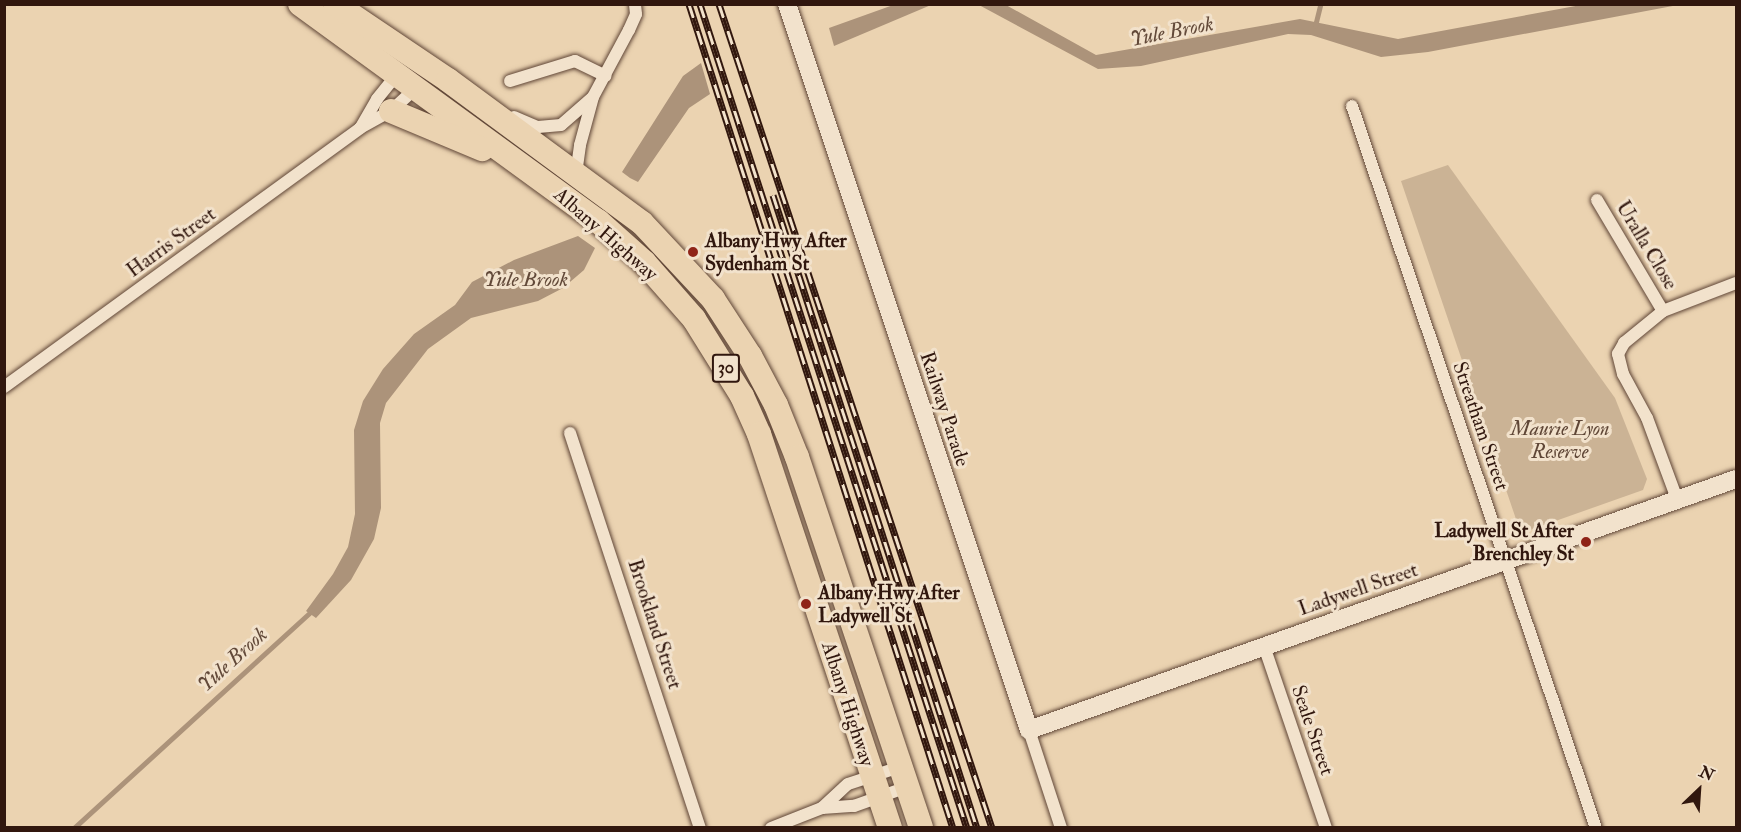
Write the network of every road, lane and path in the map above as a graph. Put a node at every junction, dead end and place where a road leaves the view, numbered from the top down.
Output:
1 (300, 4) edge
2 (335, 4) edge
3 (635, 4) edge
4 (787, 4) edge
5 (413, 57) junction
6 (441, 75) junction
7 (606, 76) junction
8 (406, 81) junction
9 (510, 81) dead end
10 (593, 97) junction
11 (1352, 106) dead end
12 (392, 111) junction
13 (360, 128) junction
14 (576, 174) junction
15 (560, 192) junction
16 (1597, 200) dead end
17 (1737, 283) edge
18 (1663, 311) junction
19 (4, 387) edge
20 (570, 433) dead end
21 (1737, 479) edge
22 (1677, 499) junction
23 (1506, 561) junction
24 (1263, 646) junction
25 (1029, 730) junction
26 (904, 777) junction
27 (875, 786) junction
28 (822, 808) junction
29 (700, 828) edge
30 (771, 828) edge
31 (890, 828) edge
32 (921, 828) edge
33 (1061, 828) edge
34 (1326, 828) edge
35 (1596, 828) edge

1 - 8 highway, Albany Highway / 30
2 - 5 highway, Albany Highway / 30
3 - 7 street
4 - 25 street, Railway Parade
5 - 6 highway, Albany Highway / 30
5 - 8 street, Harris Street
6 - 8 street, Harris Street
6 - 10 street
6 - 14 highway, Albany Highway / 30
7 - 9 street
7 - 10 street
8 - 12 street, Harris Street
8 - 13 street, Harris Street
8 - 15 highway, Albany Highway / 30
10 - 14 street
11 - 23 street, Streatham Street
12 - 13 street, Harris Street
12 - 15 highway
13 - 19 street, Harris Street
14 - 26 highway, Albany Highway / 30
15 - 27 highway, Albany Highway / 30
16 - 18 street, Uralla Close
17 - 18 street
18 - 22 street
20 - 29 street, Brookland Street
21 - 22 street, Ladywell Street
22 - 23 street, Ladywell Street
23 - 24 street, Ladywell Street
23 - 35 street, Streatham Street
24 - 25 street, Ladywell Street
24 - 34 street, Seale Street
25 - 33 street, Railway Parade
26 - 27 street
26 - 27 street
26 - 32 highway, Albany Highway / 30
27 - 28 street
27 - 28 street
27 - 31 highway, Albany Highway / 30
28 - 30 street

